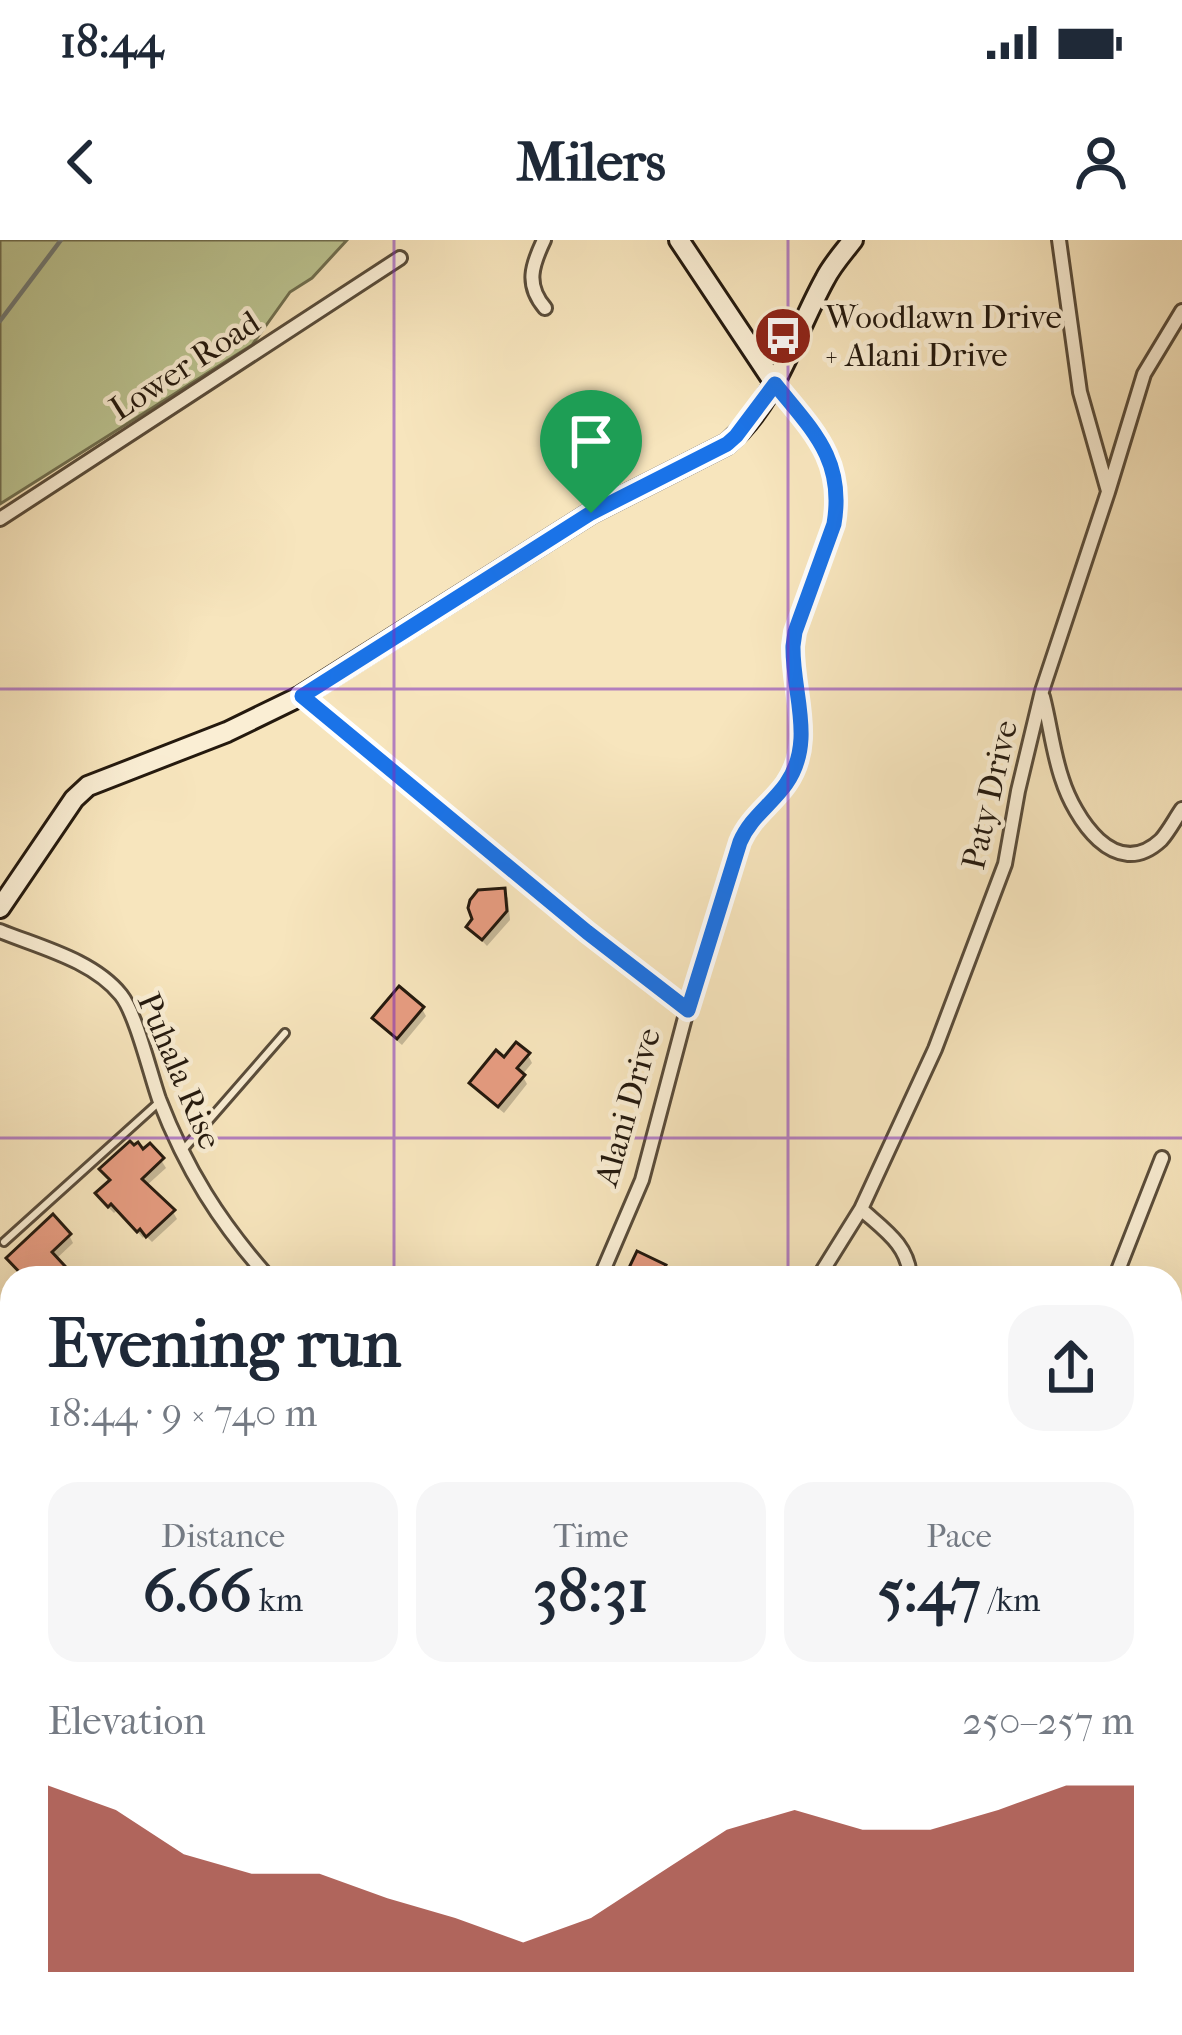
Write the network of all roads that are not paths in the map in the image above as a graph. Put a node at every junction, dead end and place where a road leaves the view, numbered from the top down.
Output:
1 (544, 240) edge
2 (679, 240) edge
3 (853, 240) edge
4 (1059, 240) edge
5 (400, 258) dead end
6 (544, 308) dead end
7 (1182, 311) edge
8 (775, 384) junction
9 (1108, 492) junction
10 (0, 519) edge
11 (1042, 692) junction
12 (302, 696) junction
13 (1182, 809) edge
14 (0, 908) edge
15 (0, 931) edge
16 (688, 1010) junction
17 (285, 1033) dead end
18 (160, 1102) junction
19 (182, 1150) junction
20 (1162, 1158) dead end
21 (861, 1209) junction
22 (4, 1242) dead end
23 (258, 1266) edge
24 (605, 1266) edge
25 (825, 1266) edge
26 (909, 1266) edge
27 (1120, 1266) edge

1 - 6 street
2 - 8 street, Alani Drive
3 - 8 street
4 - 9 street
5 - 10 street, Lower Road
7 - 9 street, Paty Drive
8 - 12 street
8 - 16 street, Alani Drive
9 - 11 street, Paty Drive
11 - 13 street
11 - 21 street, Paty Drive
12 - 14 street
12 - 16 street
15 - 18 street, Puhala Rise
16 - 24 street, Alani Drive
17 - 19 lane
18 - 19 street, Puhala Rise
18 - 22 lane
19 - 23 street, Puhala Rise
20 - 27 street
21 - 25 street, Paty Drive
21 - 26 street

